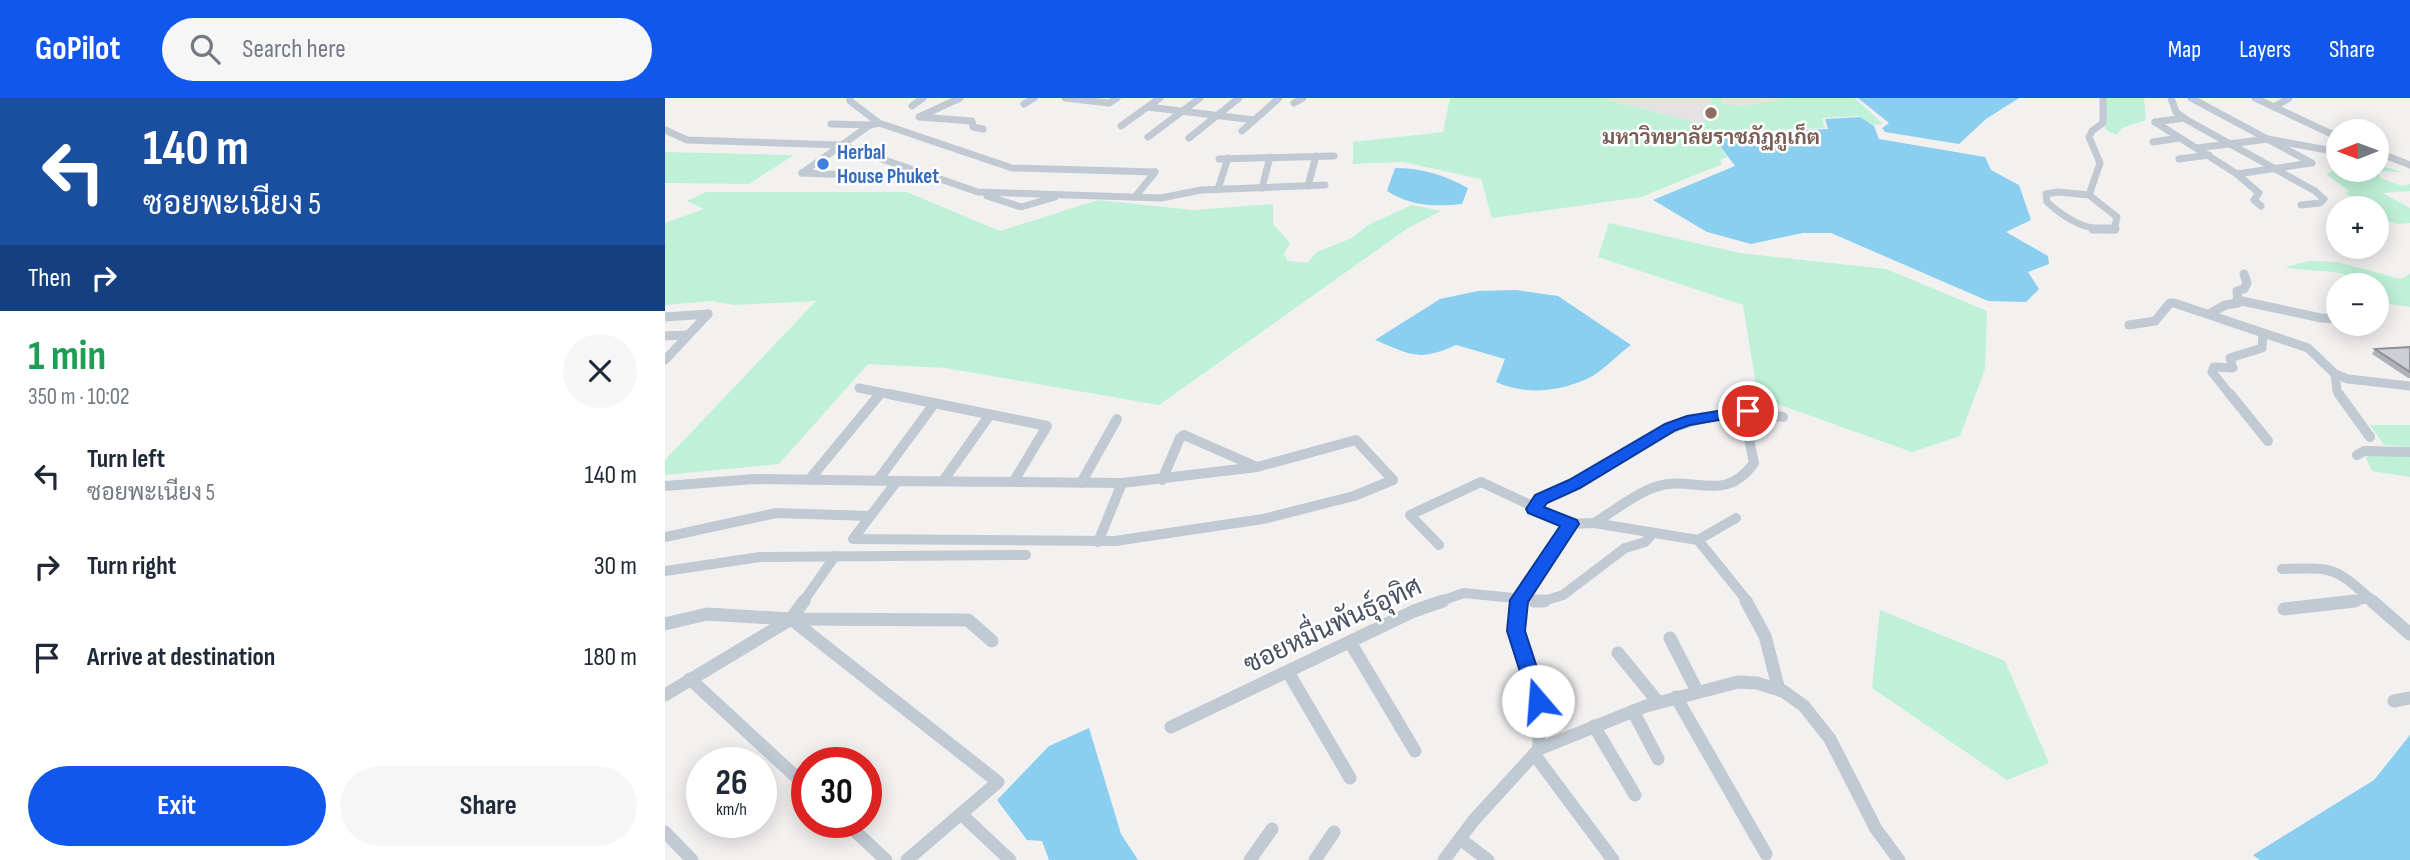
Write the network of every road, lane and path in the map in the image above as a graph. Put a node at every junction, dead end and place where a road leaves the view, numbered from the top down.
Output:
1 (850, 98) edge
2 (923, 98) edge
3 (960, 98) edge
4 (1034, 98) edge
5 (1065, 98) edge
6 (1073, 98) edge
7 (1117, 98) edge
8 (1160, 98) edge
9 (1201, 98) edge
10 (1239, 98) edge
11 (1279, 98) edge
12 (1303, 98) edge
13 (2103, 98) edge
14 (2171, 98) edge
15 (2191, 98) edge
16 (2255, 98) edge
17 (2289, 98) edge
18 (1294, 103) dead end
19 (2222, 103) dead end
20 (1024, 104) dead end
21 (2205, 105) junction
22 (912, 106) dead end
23 (1147, 107) junction
24 (2274, 107) junction
25 (1182, 111) junction
26 (1218, 116) junction
27 (2184, 118) junction
28 (1254, 120) junction
29 (879, 123) junction
30 (831, 124) dead end
31 (870, 125) junction
32 (1121, 126) dead end
33 (983, 129) dead end
34 (665, 130) edge
35 (1242, 131) dead end
36 (2326, 131) edge
37 (1148, 137) dead end
38 (1189, 138) dead end
39 (2179, 138) junction
40 (2268, 139) junction
41 (2153, 142) dead end
42 (2229, 144) junction
43 (841, 145) junction
44 (2197, 148) junction
45 (2326, 150) edge
46 (2209, 155) junction
47 (1315, 156) junction
48 (1334, 156) dead end
49 (1270, 157) junction
50 (2389, 157) edge
51 (1229, 158) junction
52 (1219, 159) dead end
53 (2179, 159) dead end
54 (2389, 162) edge
55 (2410, 165) edge
56 (2273, 168) junction
57 (2237, 174) junction
58 (937, 178) junction
59 (1308, 186) junction
60 (1325, 186) dead end
61 (1262, 188) junction
62 (1218, 189) junction
63 (978, 192) junction
64 (1065, 194) junction
65 (2089, 195) junction
66 (1135, 197) junction
67 (2301, 205) dead end
68 (2261, 206) dead end
69 (2244, 274) dead end
70 (2237, 300) junction
71 (2209, 314) junction
72 (665, 317) edge
73 (2326, 318) edge
74 (2129, 325) dead end
75 (2263, 333) junction
76 (688, 335) junction
77 (665, 337) edge
78 (665, 360) edge
79 (2335, 374) junction
80 (2410, 386) edge
81 (859, 388) dead end
82 (881, 393) junction
83 (934, 404) junction
84 (989, 416) junction
85 (1783, 417) dead end
86 (1117, 419) dead end
87 (1748, 434) dead end
88 (2370, 437) dead end
89 (2268, 441) dead end
90 (2410, 452) edge
91 (2357, 455) dead end
92 (1257, 467) junction
93 (809, 480) junction
94 (878, 480) junction
95 (897, 480) junction
96 (1162, 480) junction
97 (943, 481) junction
98 (1014, 481) junction
99 (1081, 483) junction
100 (1122, 483) junction
101 (665, 486) edge
102 (1534, 509) junction
103 (870, 516) junction
104 (1736, 518) dead end
105 (1594, 523) junction
106 (1571, 524) junction
107 (1653, 533) junction
108 (665, 537) edge
109 (1697, 540) junction
110 (1098, 542) junction
111 (1439, 545) dead end
112 (1026, 555) dead end
113 (835, 556) junction
114 (2282, 569) dead end
115 (665, 571) edge
116 (2370, 598) junction
117 (1519, 600) junction
118 (2284, 608) dead end
119 (791, 619) junction
120 (665, 624) edge
121 (2410, 634) edge
122 (1670, 638) dead end
123 (992, 641) dead end
124 (1350, 642) junction
125 (1618, 653) dead end
126 (1288, 672) junction
127 (690, 679) junction
128 (1779, 690) junction
129 (1697, 691) junction
130 (665, 695) edge
131 (1676, 696) junction
132 (2410, 698) edge
133 (2394, 701) dead end
134 (1658, 702) junction
135 (1633, 711) junction
136 (1594, 726) junction
137 (1171, 727) dead end
138 (1415, 751) dead end
139 (1536, 752) junction
140 (1658, 759) dead end
141 (791, 772) edge
142 (1350, 778) dead end
143 (1635, 795) dead end
144 (961, 814) junction
145 (1272, 829) dead end
146 (665, 832) edge
147 (1334, 832) dead end
148 (862, 838) edge
149 (1460, 839) junction
150 (1766, 854) dead end
151 (692, 860) edge
152 (886, 860) edge
153 (907, 860) edge
154 (1010, 860) edge
155 (1250, 860) edge
156 (1315, 860) edge
157 (1444, 860) edge
158 (1489, 860) edge
159 (1613, 860) edge
160 (1899, 860) edge

1 - 29 street
2 - 22 street
3 - 33 street
4 - 20 street
5 - 6 street
6 - 7 street
8 - 23 street
9 - 25 street
10 - 26 street
11 - 28 street
12 - 18 street
13 - 65 street
14 - 27 street
15 - 21 street
16 - 24 street
17 - 24 street
19 - 21 street
21 - 40 street
23 - 25 street
23 - 32 street
24 - 36 street
25 - 26 street
25 - 37 street
26 - 28 street
26 - 38 street
27 - 39 street
27 - 42 street
28 - 35 street
29 - 31 street
29 - 66 street
30 - 31 street
31 - 43 street
34 - 43 street
39 - 41 street
39 - 44 street
40 - 42 street
40 - 45 street
40 - 56 street
42 - 44 street
42 - 56 street
43 - 58 street
43 - 58 street
44 - 46 street
46 - 53 street
46 - 57 street
47 - 48 street
47 - 49 street
47 - 59 street
49 - 51 street
49 - 61 street
50 - 55 street
51 - 52 street
51 - 62 street
54 - 55 street
56 - 57 street
56 - 67 street
57 - 68 street
58 - 63 street
59 - 60 street
59 - 61 street
61 - 62 street
62 - 66 street
63 - 64 street
63 - 64 street
64 - 66 street
65 - 65 street
69 - 70 street
70 - 71 street
70 - 73 street
71 - 74 street
71 - 75 street
72 - 76 street
75 - 79 street
75 - 89 street
76 - 77 street
76 - 78 street
79 - 80 street
79 - 88 street
81 - 82 street
82 - 83 street
82 - 93 street
83 - 84 street
83 - 94 street
84 - 97 street
84 - 98 street
85 - 102 street
86 - 99 street
87 - 105 street
90 - 91 street
92 - 96 street
92 - 96 street
92 - 110 street
93 - 94 street
93 - 101 street
94 - 95 street
95 - 97 street
95 - 103 street
96 - 100 street
97 - 98 street
98 - 99 street
99 - 100 street
100 - 110 street
102 - 106 street
102 - 111 street
103 - 108 street
103 - 110 street
104 - 109 street
105 - 106 street
105 - 107 street
106 - 117 street
107 - 109 street
107 - 117 street, ซอยหมื่นพันธุ์อุทิศ
109 - 128 street
112 - 113 street
113 - 115 street
113 - 119 street
114 - 116 street
116 - 118 street
116 - 121 street
117 - 124 street, ซอยหมื่นพันธุ์อุทิศ
117 - 139 street
119 - 120 street
119 - 123 street
119 - 127 street
119 - 144 street
122 - 129 street
124 - 126 street, ซอยหมื่นพันธุ์อุทิศ
124 - 138 street
125 - 134 street
126 - 137 street, ซอยหมื่นพันธุ์อุทิศ
126 - 142 street
127 - 130 street
127 - 141 street
128 - 129 street
128 - 160 street
129 - 131 street
131 - 134 street
131 - 150 street
132 - 133 street
134 - 135 street
135 - 136 street
135 - 140 street
136 - 139 street
136 - 143 street
139 - 149 street
139 - 159 street
144 - 153 street
144 - 154 street
145 - 155 street
146 - 151 street
147 - 156 street
148 - 152 street
149 - 157 street
149 - 158 street

